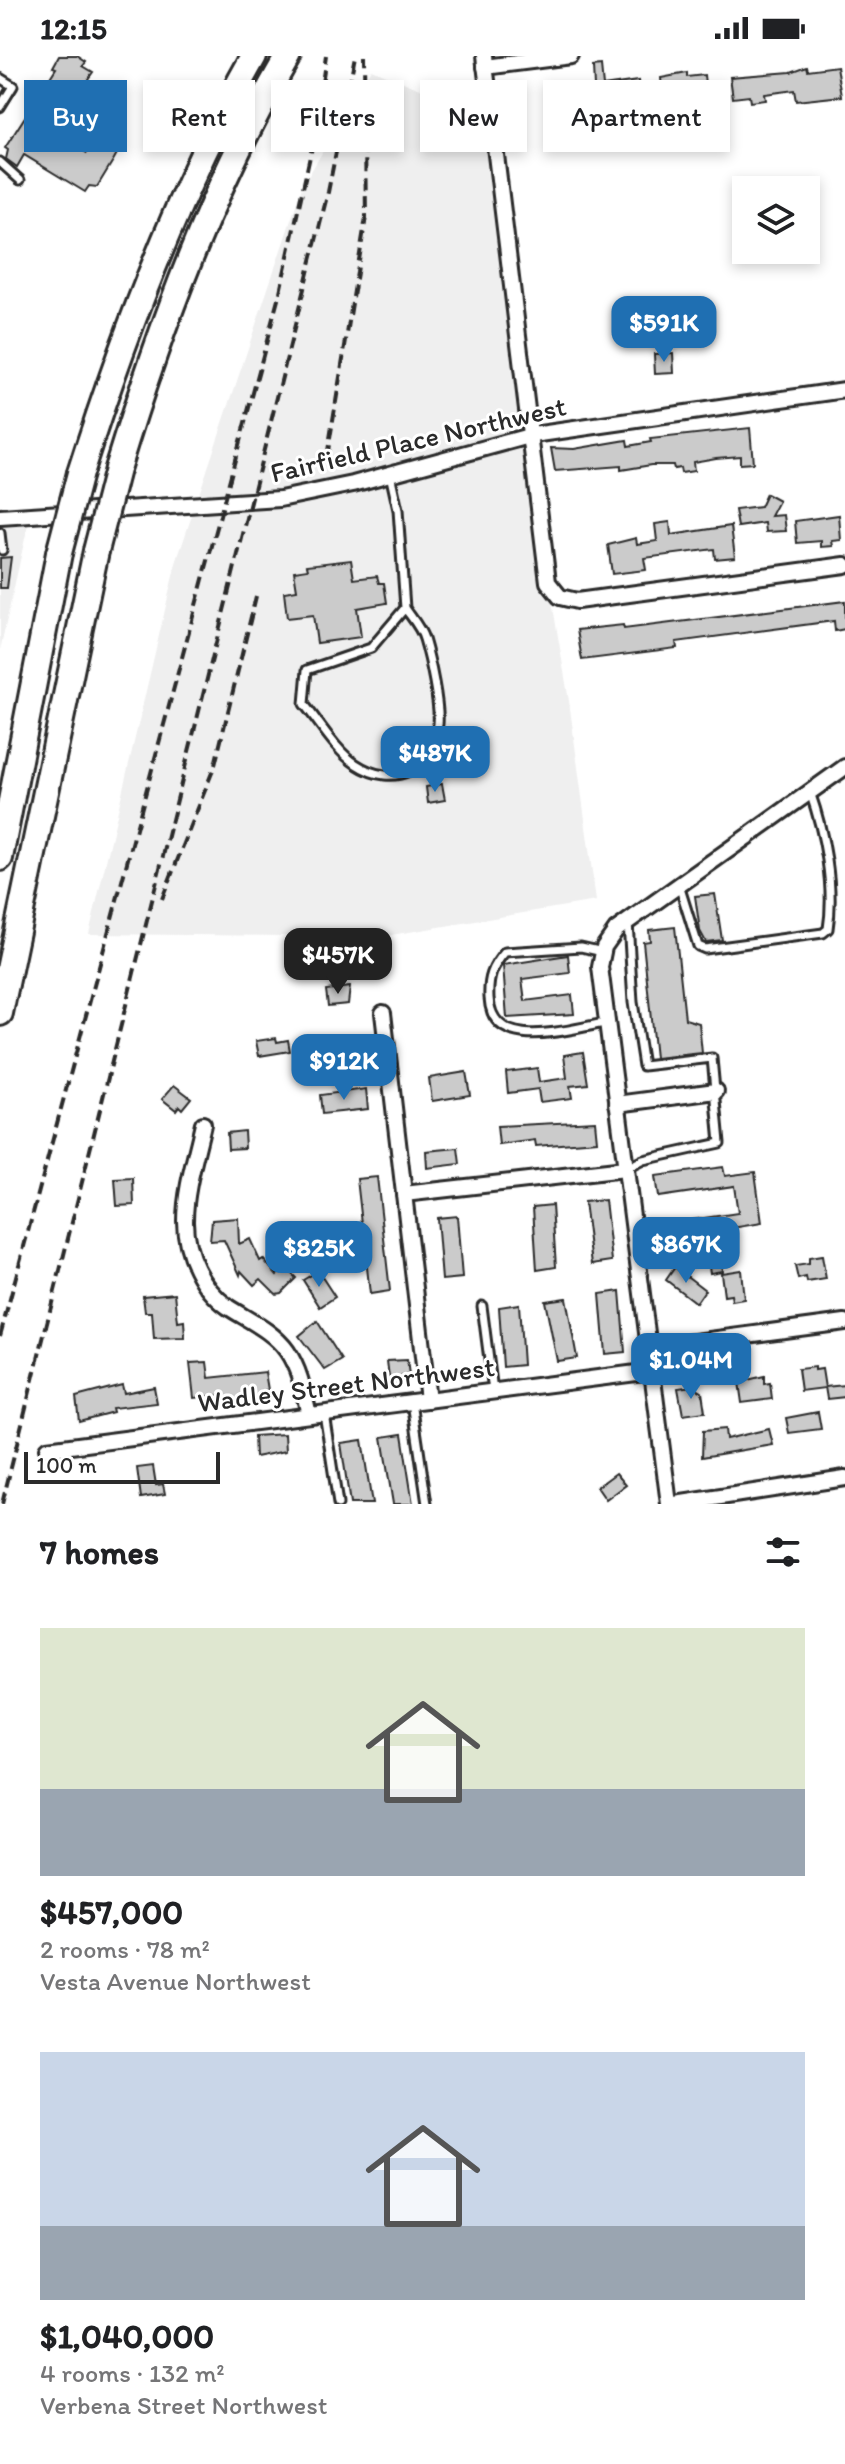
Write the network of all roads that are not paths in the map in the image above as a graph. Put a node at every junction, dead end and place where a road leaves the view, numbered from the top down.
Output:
1 (254, 56) edge
2 (288, 56) edge
3 (571, 56) edge
4 (484, 62) edge
5 (0, 78) edge
6 (0, 107) edge
7 (0, 162) edge
8 (20, 180) dead end
9 (845, 390) edge
10 (533, 435) junction
11 (390, 474) junction
12 (0, 517) edge
13 (0, 533) edge
14 (2, 550) edge
15 (845, 565) edge
16 (405, 608) junction
17 (845, 767) edge
18 (810, 792) junction
19 (0, 858) edge
20 (679, 885) junction
21 (628, 921) junction
22 (603, 952) junction
23 (0, 1013) edge
24 (383, 1013) dead end
25 (607, 1023) junction
26 (716, 1091) junction
27 (617, 1104) junction
28 (203, 1124) dead end
29 (625, 1169) junction
30 (404, 1194) junction
31 (482, 1306) dead end
32 (845, 1322) edge
33 (649, 1348) junction
34 (652, 1371) junction
35 (493, 1391) junction
36 (428, 1400) junction
37 (412, 1402) junction
38 (316, 1414) junction
39 (47, 1449) dead end
40 (845, 1478) edge
41 (338, 1504) edge
42 (427, 1504) edge
43 (672, 1504) edge

1 - 19 highway, bridge
2 - 23 highway, bridge
3 - 4 street
4 - 10 street
5 - 6 lane
7 - 8 lane
9 - 10 street, Fairfield Place Northwest
10 - 11 street, Fairfield Place Northwest
10 - 15 street
11 - 12 street, Fairfield Place Northwest
11 - 16 lane
13 - 14 lane
16 - 16 lane
17 - 18 street
18 - 20 street
18 - 20 lane
20 - 21 street
21 - 22 street
21 - 26 lane
22 - 25 street
22 - 25 lane
24 - 30 street
25 - 27 street
26 - 27 street
26 - 29 lane
27 - 29 street
28 - 38 street
29 - 30 street
29 - 33 street
30 - 36 street
31 - 35 lane
32 - 33 street
33 - 34 street
34 - 35 street, Wadley Street Northwest
34 - 43 street
35 - 36 street, Wadley Street Northwest
36 - 37 street, Wadley Street Northwest
37 - 38 street, Wadley Street Northwest
37 - 42 lane
38 - 39 street, Wadley Street Northwest
38 - 41 lane
40 - 43 street

